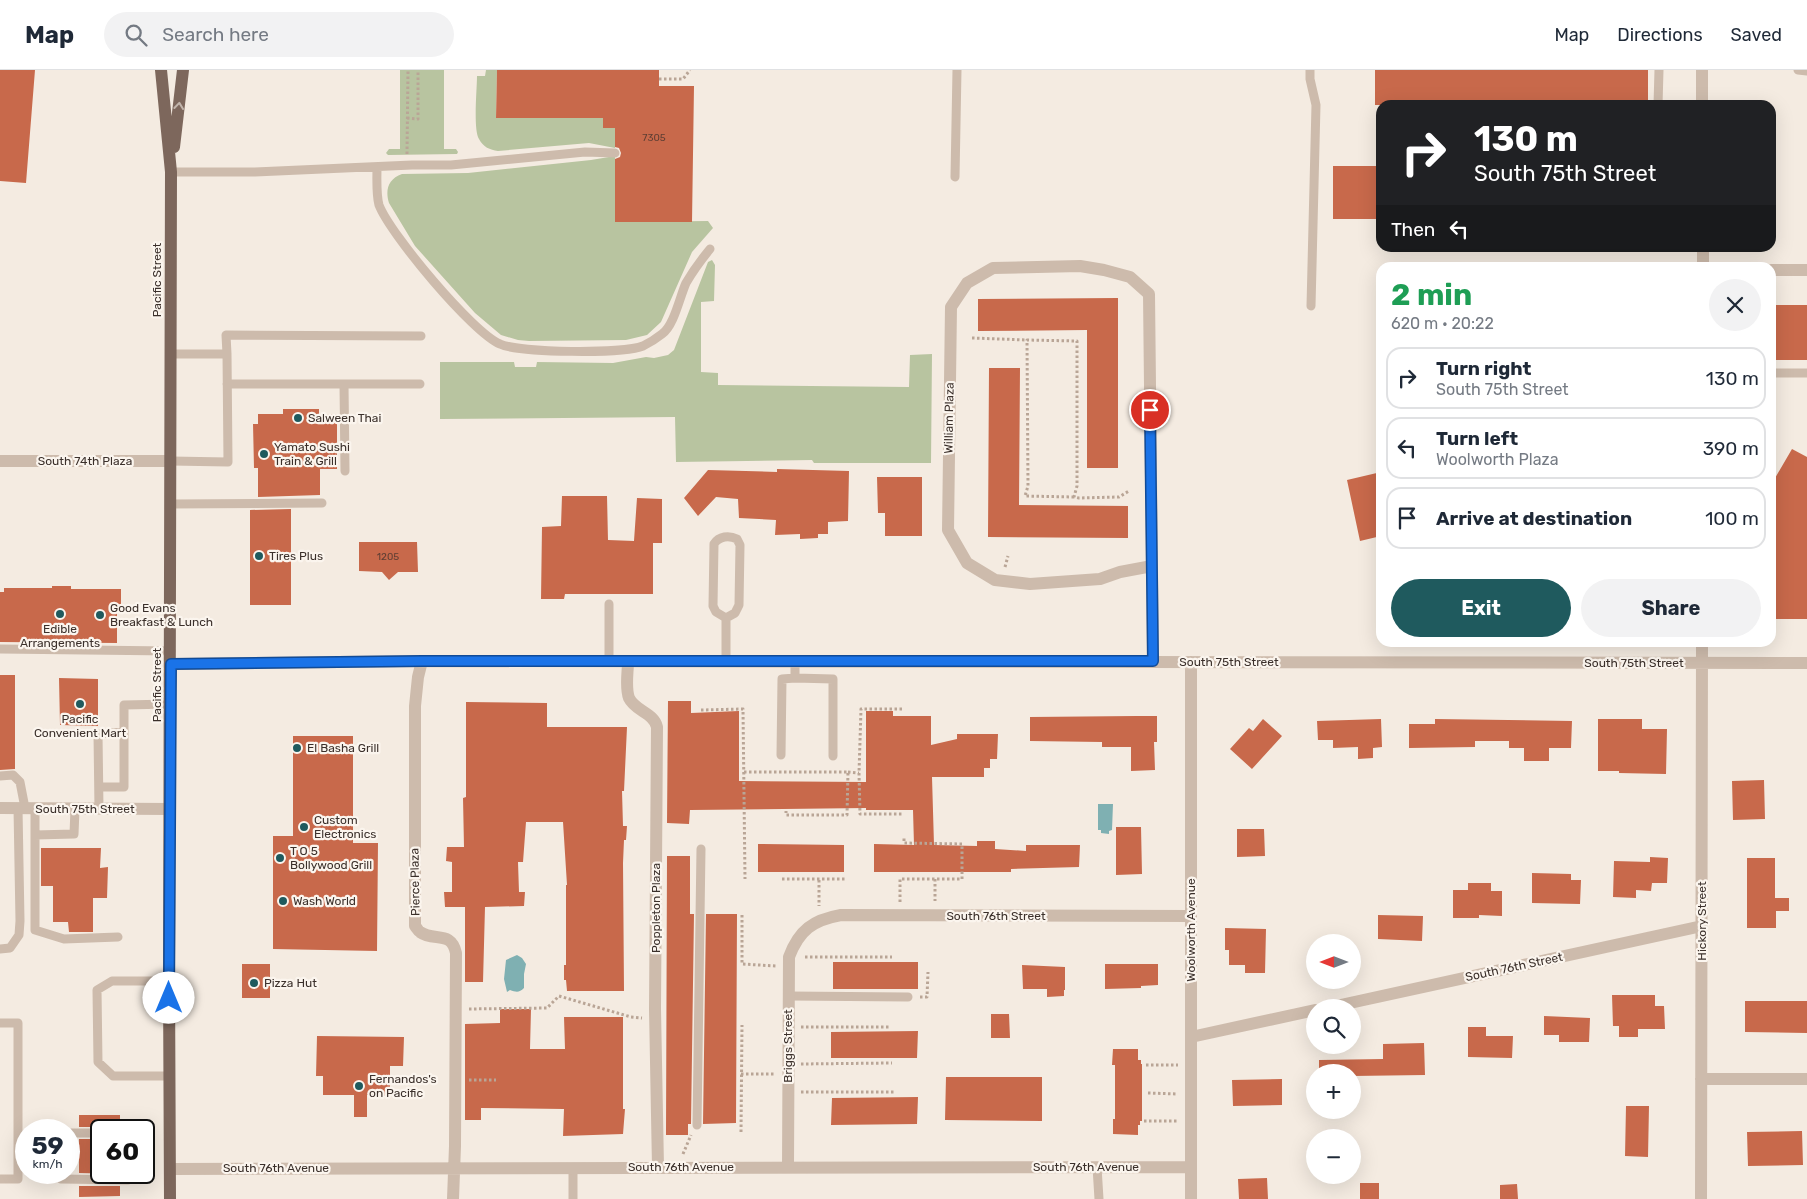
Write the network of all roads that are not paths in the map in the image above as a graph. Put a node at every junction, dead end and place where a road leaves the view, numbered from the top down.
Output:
1 (161, 70) edge
2 (183, 70) edge
3 (957, 70) edge
4 (1310, 70) edge
5 (1659, 70) edge
6 (1702, 70) edge
7 (1798, 70) edge
8 (1807, 71) edge
9 (1658, 100) edge
10 (1702, 100) edge
11 (615, 153) dead end
12 (377, 167) junction
13 (171, 172) junction
14 (955, 177) dead end
15 (710, 249) dead end
16 (1776, 270) edge
17 (1807, 270) edge
18 (1311, 306) dead end
19 (421, 336) dead end
20 (171, 354) junction
21 (227, 354) junction
22 (1776, 373) edge
23 (1807, 373) edge
24 (227, 384) junction
25 (344, 384) junction
26 (420, 384) dead end
27 (171, 460) junction
28 (0, 462) edge
29 (345, 471) dead end
30 (322, 503) dead end
31 (171, 504) junction
32 (1152, 566) junction
33 (609, 604) dead end
34 (726, 618) junction
35 (1702, 647) edge
36 (0, 650) edge
37 (171, 651) junction
38 (422, 661) junction
39 (609, 661) junction
40 (628, 661) junction
41 (726, 661) junction
42 (795, 661) junction
43 (1153, 661) junction
44 (1192, 662) junction
45 (1702, 663) junction
46 (1807, 663) edge
47 (171, 664) junction
48 (794, 678) junction
49 (170, 704) junction
50 (124, 732) junction
51 (781, 755) dead end
52 (833, 756) dead end
53 (0, 776) edge
54 (99, 787) junction
55 (0, 808) edge
56 (26, 808) junction
57 (75, 809) junction
58 (99, 809) junction
59 (170, 809) junction
60 (35, 835) junction
61 (701, 849) dead end
62 (1191, 916) junction
63 (1702, 926) junction
64 (804, 930) joint
65 (118, 937) dead end
66 (0, 950) edge
67 (169, 981) junction
68 (789, 996) junction
69 (908, 997) dead end
70 (1361, 1001) edge
71 (1306, 1012) edge
72 (0, 1023) edge
73 (1191, 1037) junction
74 (170, 1076) junction
75 (1701, 1079) junction
76 (1807, 1080) edge
77 (697, 1125) road end
78 (788, 1167) junction
79 (1097, 1167) junction
80 (1191, 1167) junction
81 (454, 1168) junction
82 (573, 1168) junction
83 (658, 1168) junction
84 (170, 1169) junction
85 (0, 1179) edge
86 (170, 1199) edge
87 (453, 1199) edge
88 (573, 1199) edge
89 (1099, 1199) edge
90 (1191, 1199) edge
91 (1701, 1199) edge

1 - 13 main road, Pacific Street
13 -> 2 main road, Pacific Street
3 - 14 lane
4 - 18 lane
5 - 9 lane
6 - 10 street
7 - 8 lane
11 - 12 lane
12 - 13 lane
12 - 15 lane
13 - 20 main road, Pacific Street
16 - 17 street
19 - 21 lane
20 - 21 lane
20 - 27 main road, Pacific Street
21 - 24 lane
22 - 23 lane
24 - 25 lane
24 - 27 lane
25 - 26 lane
25 - 29 lane
27 - 28 street, South 74th Plaza
27 - 31 main road, Pacific Street
30 - 31 lane
31 - 37 main road, Pacific Street
32 - 32 street, William Plaza
32 - 43 street
33 - 39 lane
34 - 34 lane
34 - 41 lane
35 - 45 street, Hickory Street
36 - 37 lane
37 - 47 main road, Pacific Street
38 - 39 street, South 75th Street
38 - 47 street, South 75th Street
38 - 81 street, Pierce Plaza
39 - 40 street, South 75th Street
40 - 41 street, South 75th Street
40 - 83 street, Poppleton Plaza
41 - 42 street, South 75th Street
42 - 43 street, South 75th Street
42 - 48 lane
43 - 44 street, South 75th Street
44 - 45 street, South 75th Street
44 - 62 street, Woolworth Avenue
45 - 46 street, South 75th Street
45 - 63 street, Hickory Street
47 - 49 main road, Pacific Street
48 - 51 lane
48 - 52 lane
49 - 50 lane
49 - 59 main road, Pacific Street
50 - 54 lane
50 - 54 lane
53 - 56 lane
54 - 58 lane
55 - 56 street, South 75th Street
56 - 57 street, South 75th Street
56 - 60 lane
56 - 66 lane
57 - 58 street, South 75th Street
57 - 60 lane
58 - 59 street, South 75th Street
59 - 67 main road, Pacific Street
60 - 65 lane
61 - 77 lane
62 - 64 street, South 76th Street
62 - 73 street, Woolworth Avenue
63 - 70 street, South 76th Street
63 - 75 street, Hickory Street
64 - 68 street, Briggs Street
67 - 74 main road, Pacific Street
67 - 74 lane
68 - 69 lane
68 - 78 street, Briggs Street
71 - 73 street
72 - 85 lane
73 - 80 street, Woolworth Avenue
74 - 84 main road, Pacific Street
75 - 76 street
75 - 91 street, Hickory Street
78 - 79 street, South 76th Avenue
78 - 83 street, South 76th Avenue
79 - 80 street, South 76th Avenue
79 - 89 lane
80 - 90 street, Woolworth Avenue
81 - 82 street, South 76th Avenue
81 - 84 street, South 76th Avenue
81 - 87 street, Pierce Plaza
82 - 83 street, South 76th Avenue
82 - 88 lane
84 - 86 main road, Pacific Street

